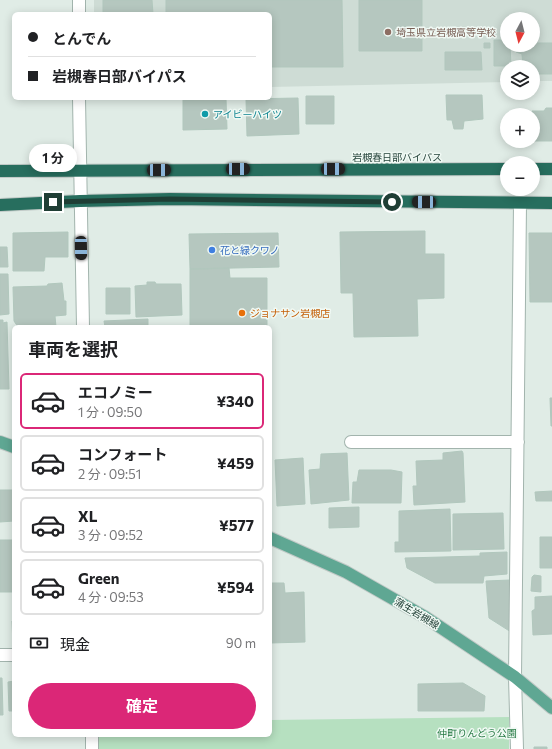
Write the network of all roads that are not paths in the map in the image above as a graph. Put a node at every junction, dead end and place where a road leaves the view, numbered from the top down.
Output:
1 (79, 0) edge
2 (79, 12) edge
3 (79, 100) edge
4 (500, 169) edge
5 (540, 169) edge
6 (552, 169) edge
7 (0, 170) edge
8 (80, 170) junction
9 (80, 201) junction
10 (0, 204) edge
11 (520, 204) junction
12 (552, 204) edge
13 (83, 325) edge
14 (0, 442) edge
15 (351, 442) dead end
16 (518, 442) junction
17 (12, 446) edge
18 (272, 539) edge
19 (0, 655) edge
20 (12, 655) edge
21 (515, 677) junction
22 (552, 708) edge
23 (92, 737) edge
24 (92, 749) edge
25 (517, 749) edge

1 - 2 street
3 - 8 street
4 - 8 highway, 岩槻春日部バイパス
5 - 6 highway
7 - 8 highway, 岩槻春日部バイパス
8 - 9 street
9 - 10 highway
9 - 11 highway
9 - 13 street
11 - 12 highway
11 - 16 street
14 - 17 main road
15 - 16 street
16 - 21 street
18 - 21 main road, 蒲生岩槻線
19 - 20 street
21 - 22 main road, 蒲生岩槻線
21 - 25 street
23 - 24 street

